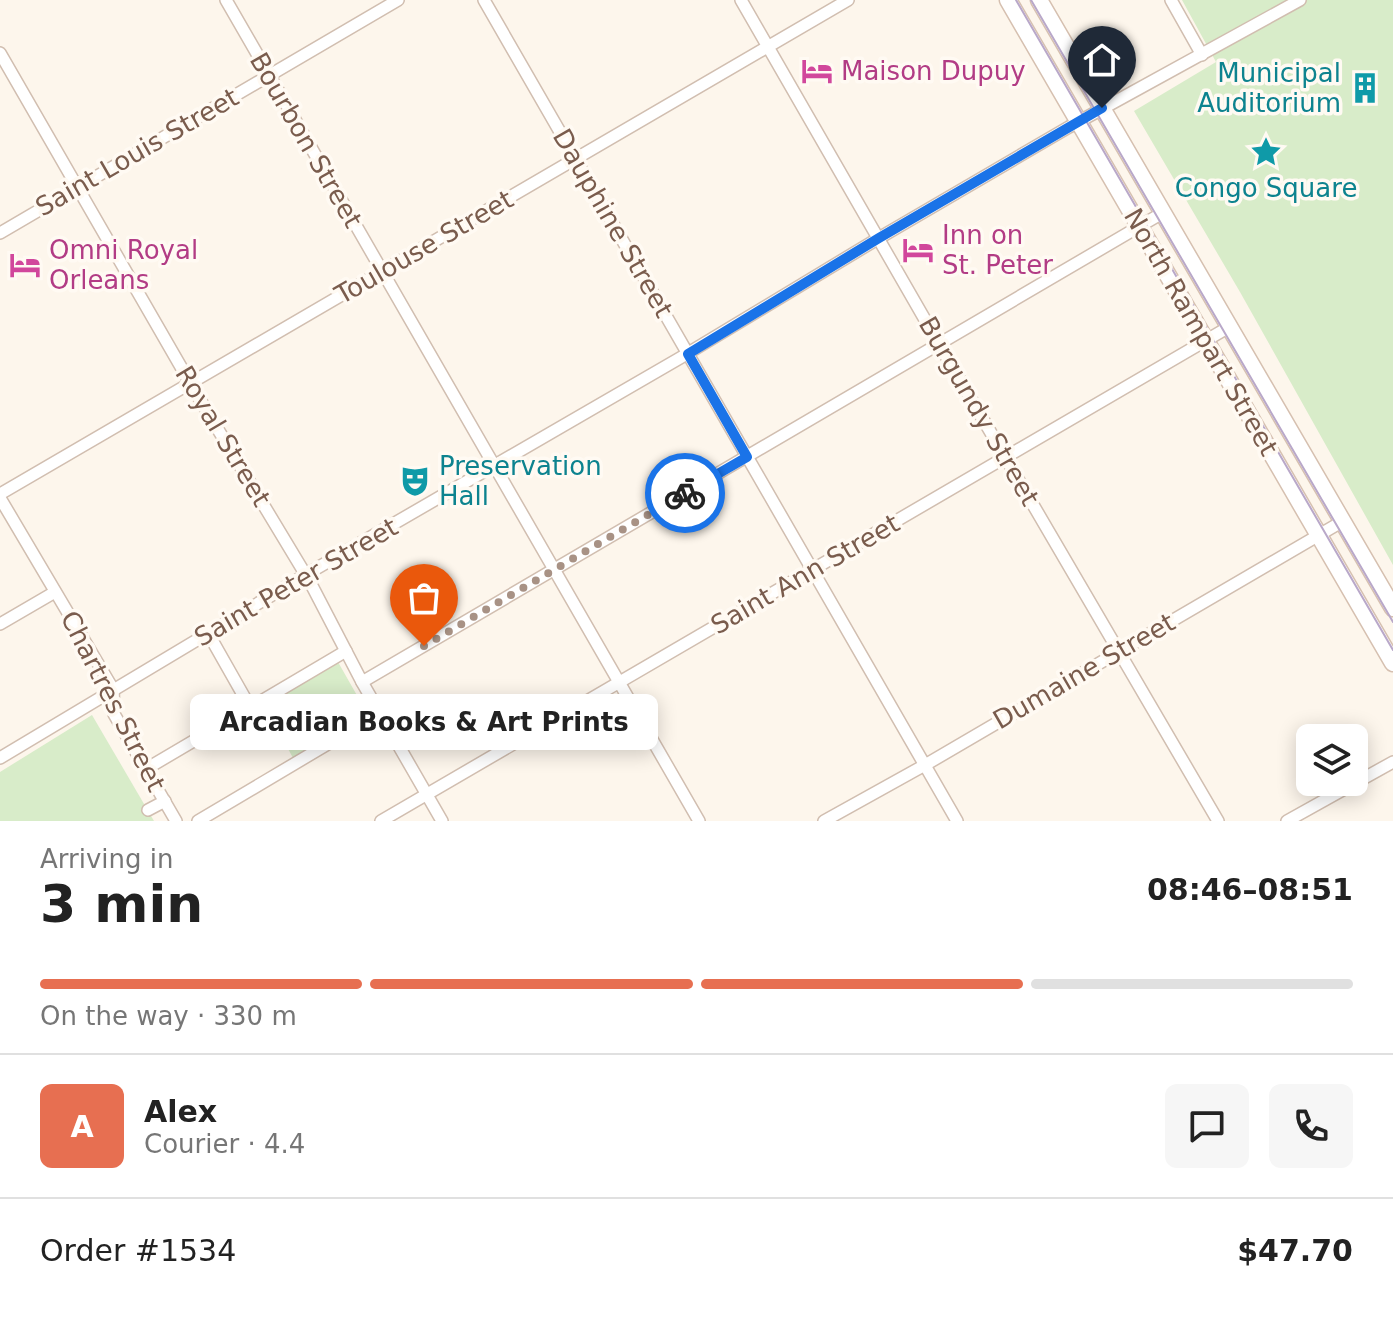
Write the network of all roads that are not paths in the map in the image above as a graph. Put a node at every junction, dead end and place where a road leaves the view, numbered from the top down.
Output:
1 (226, 0) edge
2 (398, 0) edge
3 (484, 0) edge
4 (741, 0) edge
5 (848, 0) edge
6 (1008, 0) edge
7 (1039, 0) edge
8 (1171, 0) edge
9 (1300, 0) edge
10 (769, 46) junction
11 (0, 53) edge
12 (1202, 55) junction
13 (268, 75) junction
14 (1102, 108) junction
15 (1079, 122) junction
16 (576, 159) junction
17 (77, 187) junction
18 (1164, 212) junction
19 (1140, 227) junction
20 (0, 233) edge
21 (879, 238) junction
22 (382, 272) junction
23 (1229, 327) junction
24 (1206, 341) junction
25 (939, 344) junction
26 (688, 354) junction
27 (190, 383) junction
28 (747, 457) junction
29 (1006, 457) junction
30 (494, 467) junction
31 (0, 496) edge
32 (1343, 521) junction
33 (1319, 536) junction
34 (553, 570) junction
35 (812, 570) junction
36 (306, 575) junction
37 (55, 592) junction
38 (1393, 608) edge
39 (0, 624) edge
40 (208, 633) junction
41 (346, 651) junction
42 (1118, 651) junction
43 (1393, 663) edge
44 (362, 682) junction
45 (618, 683) junction
46 (108, 692) junction
47 (250, 707) junction
48 (380, 713) junction
49 (1, 762) edge
50 (1393, 762) edge
51 (925, 765) junction
52 (146, 769) junction
53 (427, 794) junction
54 (165, 801) junction
55 (148, 810) dead end
56 (176, 821) edge
57 (198, 821) edge
58 (381, 821) edge
59 (442, 821) edge
60 (699, 821) edge
61 (824, 821) edge
62 (957, 821) edge
63 (1218, 821) edge
64 (1287, 821) edge

1 - 13 street, Bourbon Street
2 - 13 street, Saint Louis Street
3 - 16 street, Dauphine Street
4 - 10 street, Burgundy Street
5 - 10 street, Toulouse Street
6 - 15 main road, North Rampart Street
7 - 14 main road, North Rampart Street
8 - 12 street
9 - 12 street, Saint Peter Street
10 - 16 street, Toulouse Street
10 - 21 street, Burgundy Street
11 - 17 street, Royal Street
12 - 14 street, Saint Peter Street
13 - 17 street, Saint Louis Street
13 - 22 street, Bourbon Street
14 - 15 street, Saint Peter Street
14 - 18 main road, North Rampart Street
15 - 19 main road, North Rampart Street
15 - 21 street, Saint Peter Street
16 - 22 street, Toulouse Street
16 - 26 street, Dauphine Street
17 - 20 street, Saint Louis Street
17 - 27 street, Royal Street
18 - 19 street
18 - 23 main road, North Rampart Street
19 - 24 main road, North Rampart Street
19 - 25 street
21 - 25 street, Burgundy Street
21 - 26 street, Saint Peter Street
22 - 27 street, Toulouse Street
22 - 30 street, Bourbon Street
23 - 24 street, Saint Ann Street
23 - 32 main road, North Rampart Street
24 - 29 street, Saint Ann Street
24 - 33 main road, North Rampart Street
25 - 28 street
25 - 29 street, Burgundy Street
26 - 28 street, Dauphine Street
26 - 30 street, Saint Peter Street
27 - 31 street, Toulouse Street
27 - 36 street, Royal Street
28 - 34 street
28 - 35 street, Dauphine Street
29 - 35 street, Saint Ann Street
29 - 42 street, Burgundy Street
30 - 34 street, Bourbon Street
30 - 36 street, Saint Peter Street
31 - 37 street, Chartres Street
32 - 33 street, Dumaine Street
32 - 38 main road, North Rampart Street
33 - 42 street, Dumaine Street
33 - 43 main road, North Rampart Street
34 - 44 street
34 - 45 street, Bourbon Street
35 - 45 street, Saint Ann Street
35 - 51 street, Dauphine Street
36 - 40 street, Saint Peter Street
36 - 41 street, Royal Street
37 - 39 street
37 - 46 street, Chartres Street
40 - 46 street, Saint Peter Street
40 - 47 street
41 - 44 street, Royal Street
41 - 47 street
42 - 51 street, Dumaine Street
42 - 63 street, Burgundy Street
44 - 48 street, Royal Street
45 - 53 street, Saint Ann Street
45 - 60 street, Bourbon Street
46 - 49 street, Saint Peter Street
46 - 52 street, Chartres Street
47 - 52 street
48 - 53 street, Royal Street
48 - 57 street
50 - 64 street
51 - 61 street, Dumaine Street
51 - 62 street, Dauphine Street
52 - 54 street, Chartres Street
53 - 58 street, Saint Ann Street
53 - 59 street, Royal Street
54 - 55 street
54 - 56 street, Chartres Street

